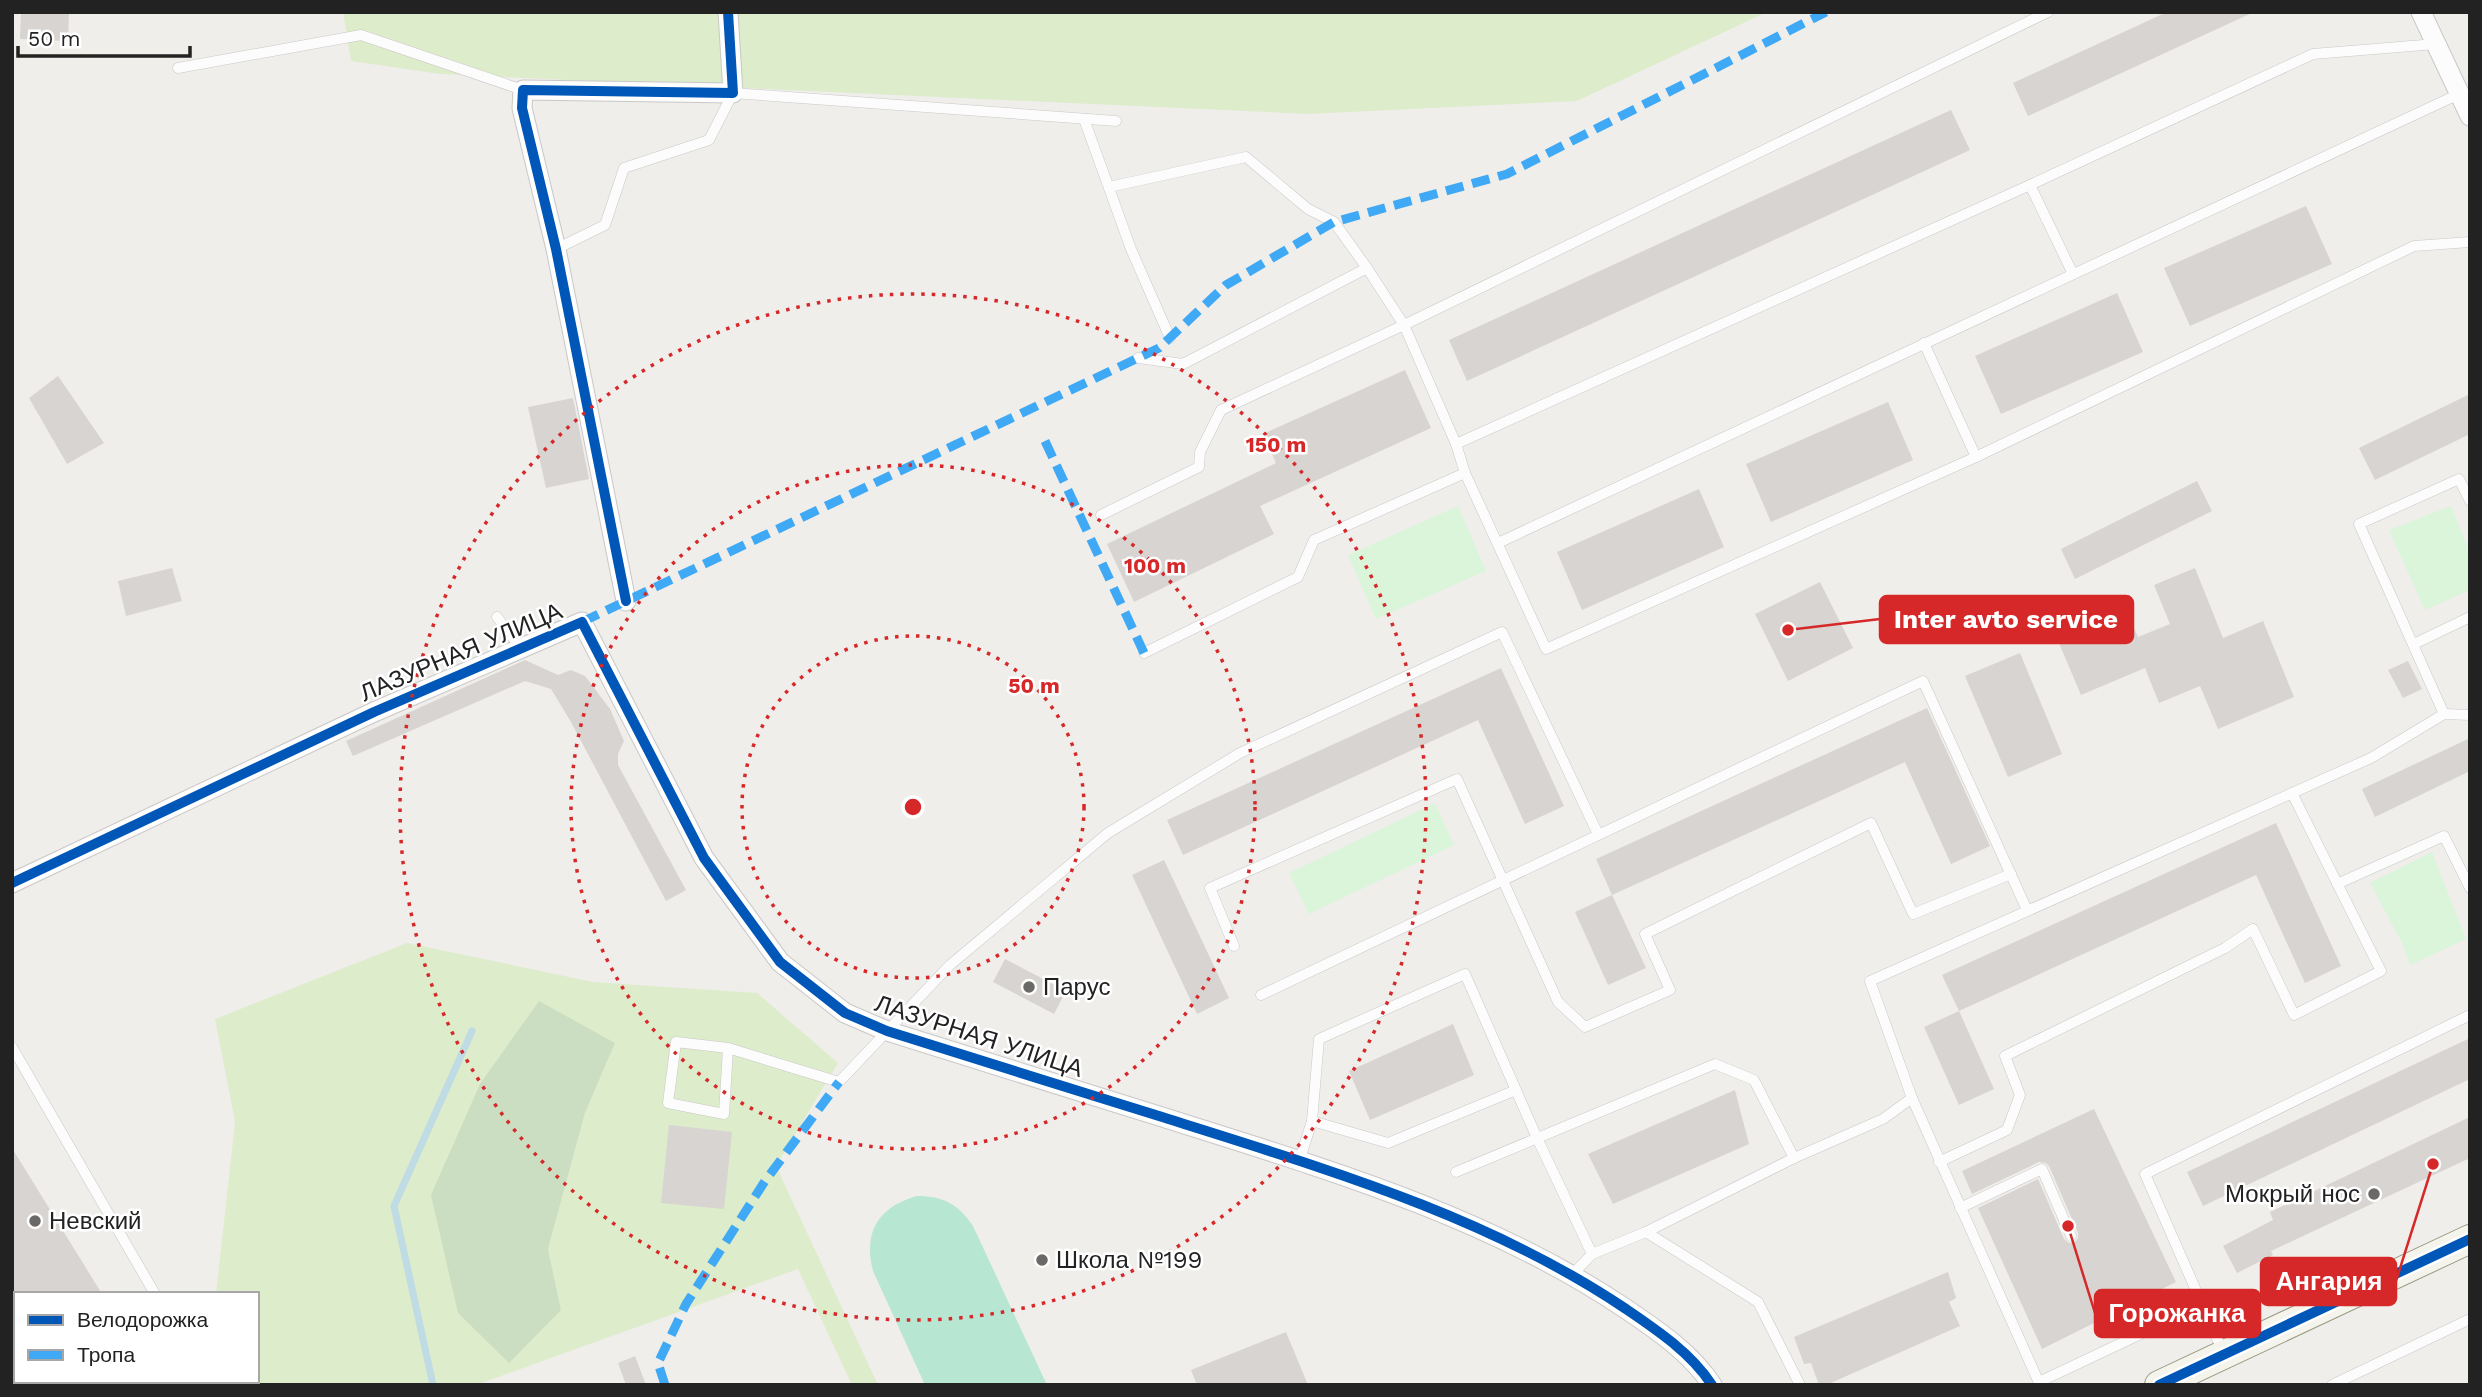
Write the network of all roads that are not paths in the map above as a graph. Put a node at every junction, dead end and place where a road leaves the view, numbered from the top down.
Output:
1 (728, 12) edge
2 (2048, 12) edge
3 (2421, 12) edge
4 (2437, 44) junction
5 (178, 68) dead end
6 (523, 90) junction
7 (733, 93) junction
8 (2459, 93) junction
9 (2470, 116) edge
10 (1084, 118) junction
11 (1116, 121) dead end
12 (2030, 186) junction
13 (1109, 187) junction
14 (2470, 242) edge
15 (556, 250) junction
16 (1367, 268) junction
17 (2073, 274) junction
18 (1405, 325) junction
19 (1170, 338) dead end
20 (1924, 344) junction
21 (1138, 358) dead end
22 (1456, 444) junction
23 (1976, 457) junction
24 (1465, 473) junction
25 (2470, 501) edge
26 (1101, 515) dead end
27 (1498, 543) junction
28 (626, 601) dead end
29 (497, 617) dead end
30 (2470, 617) edge
31 (2414, 644) junction
32 (521, 648) junction
33 (1144, 653) dead end
34 (2444, 714) junction
35 (2470, 715) edge
36 (2292, 793) junction
37 (1598, 834) junction
38 (2011, 874) junction
39 (1504, 881) junction
40 (12, 883) edge
41 (2337, 884) junction
42 (2470, 888) edge
43 (2027, 910) junction
44 (1234, 946) dead end
45 (1261, 995) dead end
46 (2470, 1015) edge
47 (887, 1031) junction
48 (12, 1047) edge
49 (728, 1048) junction
50 (1516, 1090) junction
51 (1912, 1098) junction
52 (1312, 1121) junction
53 (1537, 1138) junction
54 (1794, 1158) junction
55 (1299, 1162) junction
56 (1939, 1162) junction
57 (1456, 1172) dead end
58 (1960, 1208) junction
59 (1646, 1232) junction
60 (2070, 1236) dead end
61 (2470, 1239) edge
62 (1592, 1254) junction
63 (1573, 1274) junction
64 (155, 1292) edge
65 (2202, 1305) junction
66 (2470, 1319) edge
67 (2224, 1354) junction
68 (2040, 1383) edge
69 (1712, 1385) edge
70 (1800, 1385) edge
71 (2159, 1385) edge
72 (2332, 1385) edge

1 - 7 street
2 - 18 lane
3 - 4 street
4 - 8 street
4 - 12 lane
5 - 6 lane
6 - 7 street
6 - 15 street
7 - 10 lane
7 - 15 lane
8 - 9 street
8 - 17 lane
10 - 11 lane
10 - 13 lane
12 - 17 lane
12 - 22 lane
13 - 16 lane
13 - 19 lane
14 - 23 lane
15 - 28 street
16 - 18 lane
16 - 21 lane
17 - 20 lane
18 - 22 lane
18 - 26 lane
20 - 23 lane
20 - 27 lane
22 - 24 lane
23 - 27 lane
24 - 27 lane
24 - 33 lane
25 - 31 lane
29 - 32 lane
30 - 31 lane
31 - 34 lane
32 - 40 street, ЛАЗУРНАЯ УЛИЦА
32 - 47 street, ЛАЗУРНАЯ УЛИЦА
34 - 35 lane
34 - 36 lane
36 - 41 lane
36 - 43 lane
37 - 38 lane
37 - 39 lane
37 - 47 lane
38 - 39 lane
38 - 43 lane
39 - 44 lane
39 - 45 lane
41 - 42 lane
41 - 56 lane
43 - 51 lane
46 - 65 lane
47 - 49 lane
47 - 55 street, ЛАЗУРНАЯ УЛИЦА
48 - 64 lane
49 - 49 lane
50 - 52 lane
50 - 52 lane
50 - 53 lane
51 - 54 lane
51 - 56 lane
52 - 55 lane
53 - 54 lane
53 - 57 lane
53 - 62 lane
54 - 59 lane
55 - 63 street, ЛАЗУРНАЯ УЛИЦА
56 - 58 lane
58 - 60 lane
58 - 68 lane
59 - 62 lane
59 - 70 lane
61 - 67 street
62 - 63 lane
63 - 69 street, ЛАЗУРНАЯ УЛИЦА
65 - 67 lane
65 - 68 lane
66 - 72 lane
67 - 71 street

